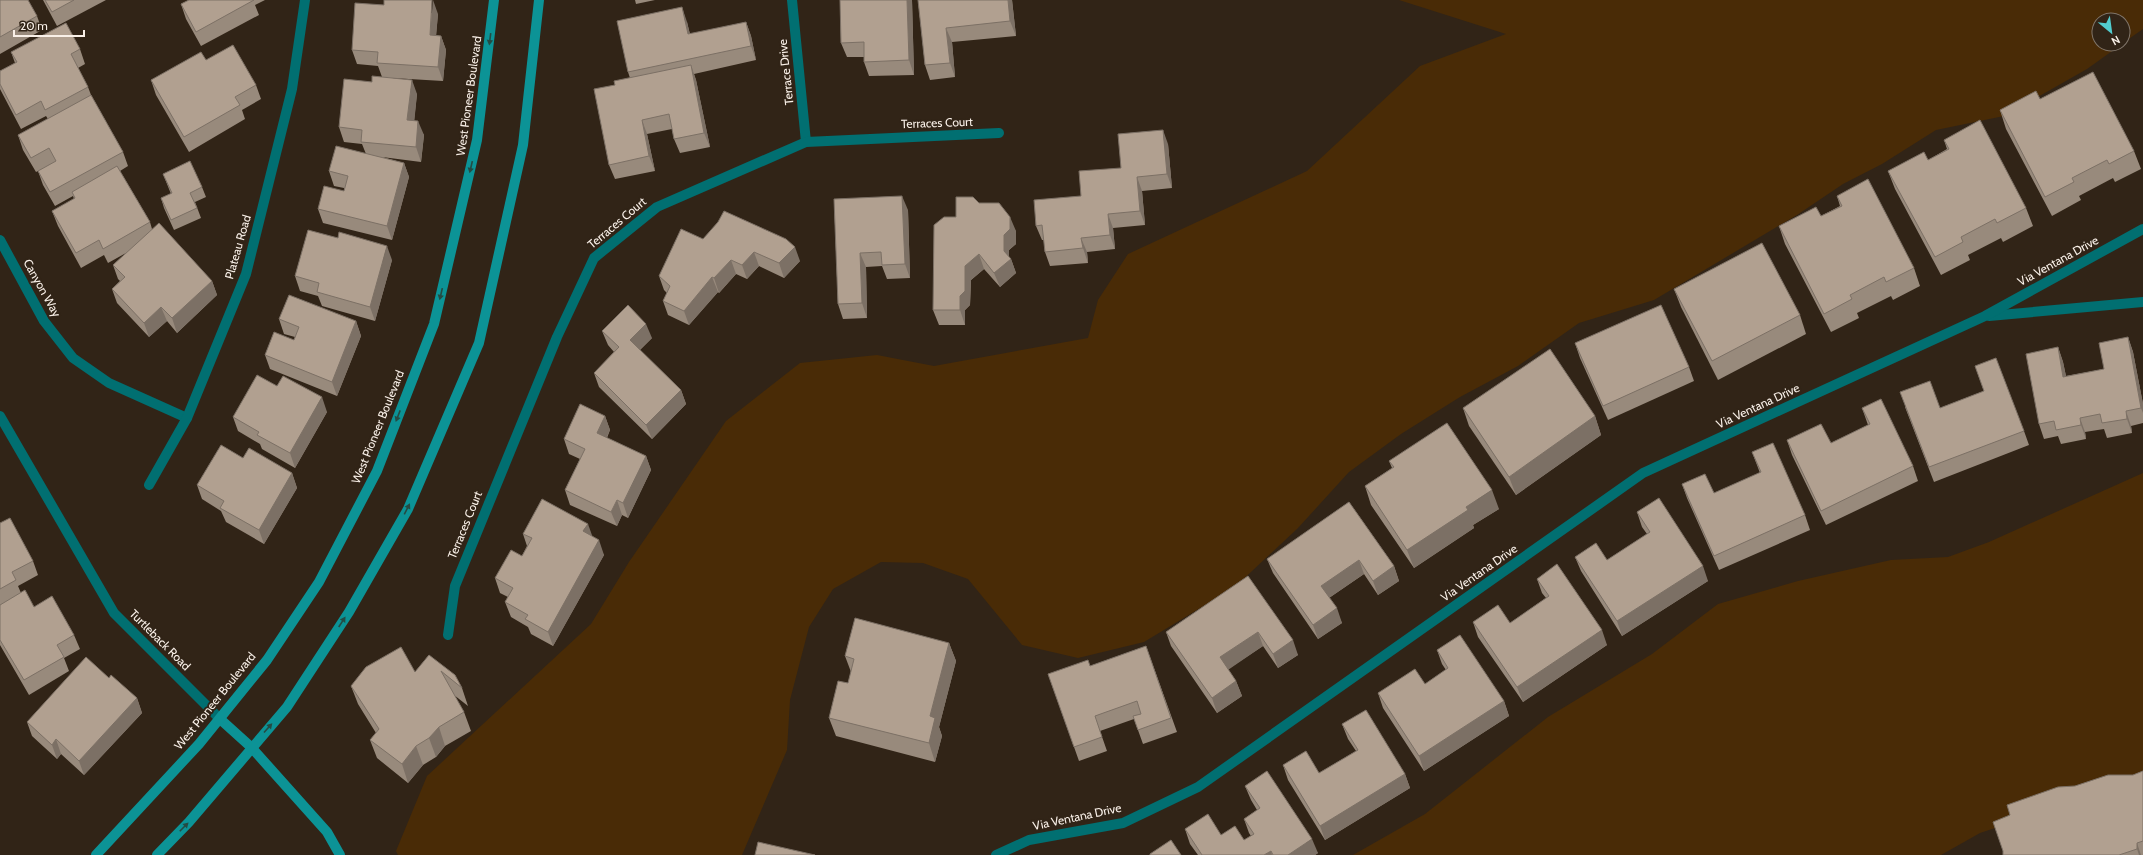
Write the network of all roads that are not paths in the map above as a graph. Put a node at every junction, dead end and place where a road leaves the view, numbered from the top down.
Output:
1 (305, 0) edge
2 (494, 0) edge
3 (539, 0) edge
4 (792, 0) edge
5 (999, 134) dead end
6 (806, 142) junction
7 (2143, 229) edge
8 (0, 240) edge
9 (2143, 302) edge
10 (1985, 316) junction
11 (0, 416) edge
12 (187, 418) junction
13 (149, 485) dead end
14 (448, 635) dead end
15 (220, 719) junction
16 (251, 747) junction
17 (96, 855) edge
18 (157, 855) edge
19 (340, 855) edge
20 (996, 855) edge

1 - 12 street, Plateau Road
2 -> 15 main road, West Pioneer Boulevard
16 -> 3 main road
4 - 6 street, Terrace Drive
5 - 6 street, Terraces Court
6 - 14 street, Terraces Court
7 - 10 street, Via Ventana Drive
8 - 12 street, Canyon Way
9 - 10 street, Via Ventana Drive
10 - 20 street, Via Ventana Drive
11 - 15 street, Turtleback Road
12 - 13 street, Plateau Road
15 - 16 main road, Turtleback Road
15 - 17 main road, West Pioneer Boulevard
18 -> 16 main road
16 - 19 main road, Turtleback Road

